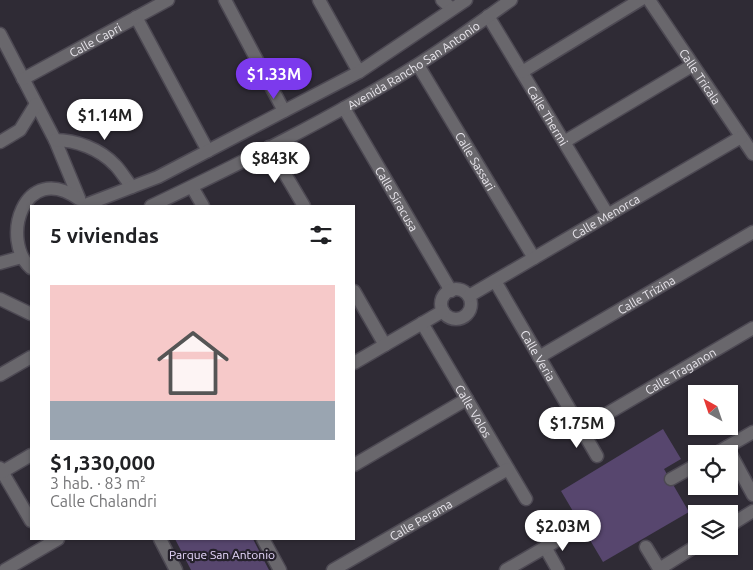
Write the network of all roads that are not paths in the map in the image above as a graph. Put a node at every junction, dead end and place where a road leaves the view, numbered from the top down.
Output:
1 (168, 0) edge
2 (224, 0) edge
3 (319, 0) edge
4 (442, 0) edge
5 (466, 0) edge
6 (511, 0) edge
7 (640, 0) edge
8 (649, 0) edge
9 (452, 9) junction
10 (488, 16) junction
11 (136, 17) junction
12 (0, 34) edge
13 (418, 65) junction
14 (693, 65) junction
15 (358, 72) junction
16 (522, 72) junction
17 (23, 79) junction
18 (36, 104) junction
19 (344, 108) junction
20 (284, 111) junction
21 (741, 137) junction
22 (54, 140) junction
23 (0, 142) edge
24 (564, 142) junction
25 (269, 147) junction
26 (208, 151) junction
27 (753, 154) edge
28 (192, 186) junction
29 (132, 187) junction
30 (83, 203) edge
31 (153, 205) edge
32 (202, 205) edge
33 (303, 205) edge
34 (608, 215) junction
35 (753, 232) edge
36 (534, 258) junction
37 (0, 263) edge
38 (25, 264) edge
39 (30, 276) edge
40 (495, 281) junction
41 (451, 291) junction
42 (355, 293) edge
43 (468, 296) junction
44 (0, 299) edge
45 (443, 311) junction
46 (30, 314) edge
47 (422, 323) junction
48 (753, 328) edge
49 (385, 345) junction
50 (539, 357) junction
51 (30, 359) edge
52 (355, 362) edge
53 (0, 375) edge
54 (467, 399) junction
55 (581, 429) junction
56 (753, 432) edge
57 (730, 445) edge
58 (30, 456) edge
59 (598, 456) dead end
60 (355, 464) edge
61 (738, 467) edge
62 (508, 469) junction
63 (688, 469) edge
64 (1, 470) edge
65 (671, 479) dead end
66 (753, 495) edge
67 (526, 499) dead end
68 (753, 511) edge
69 (30, 519) edge
70 (738, 520) edge
71 (575, 530) dead end
72 (160, 540) edge
73 (264, 540) edge
74 (44, 542) edge
75 (646, 547) dead end
76 (545, 548) junction
77 (688, 551) edge
78 (660, 569) edge
79 (5, 570) edge
80 (175, 570) edge
81 (280, 570) edge
82 (333, 570) edge
83 (506, 570) edge
84 (558, 570) edge

1 - 11 street, Calle Capri
2 - 20 street
3 - 15 street
4 - 9 street
5 - 9 street, Avenida Rancho San Antonio
6 - 10 street, Avenida Rancho San Antonio
7 - 16 street
8 - 14 street, Calle Tricala
9 - 15 street, Avenida Rancho San Antonio
10 - 13 street, Avenida Rancho San Antonio
10 - 16 street, Calle Thermi
11 - 17 street, Calle Capri
11 - 26 street
12 - 17 street
13 - 19 street, Avenida Rancho San Antonio
13 - 36 street, Calle Sassari
14 - 21 street, Calle Tricala
14 - 24 street
15 - 20 street, Avenida Rancho San Antonio
16 - 24 street, Calle Thermi
17 - 18 street
18 - 22 street
18 - 23 street
19 - 25 street, Avenida Rancho San Antonio
19 - 41 street, Calle Siracusa
20 - 26 street, Avenida Rancho San Antonio
21 - 27 street, Calle Tricala
21 - 34 street, Calle Menorca
22 - 29 street
22 - 30 street
24 - 34 street, Calle Thermi
25 - 28 street, Avenida Rancho San Antonio
25 - 33 street
26 - 29 street, Avenida Rancho San Antonio
28 - 31 street, Avenida Rancho San Antonio
28 - 32 street
29 - 30 street, Avenida Rancho San Antonio
30 - 38 street
34 - 36 street, Calle Menorca
35 - 50 street, Calle Trizina
36 - 40 street, Calle Menorca
37 - 38 street
38 - 39 street
40 - 43 street, Calle Menorca
40 - 50 street, Calle Veria
41 - 43 street
41 - 45 street
42 - 49 street
43 - 45 street
44 - 46 street
45 - 47 street
47 - 49 street
47 - 54 street, Calle Volos
48 - 55 street, Calle Traganon
49 - 52 street
50 - 55 street, Calle Veria
51 - 53 street
54 - 60 street
54 - 62 street, Calle Volos
55 - 59 street, Calle Veria
56 - 57 street
58 - 64 street
61 - 66 street
62 - 67 street, Calle Volos
62 - 82 street, Calle Perama
63 - 65 street
64 - 69 street
68 - 70 street
71 - 76 street
72 - 80 street
73 - 81 street
74 - 79 street
75 - 78 street
76 - 83 street
76 - 84 street
77 - 78 street

